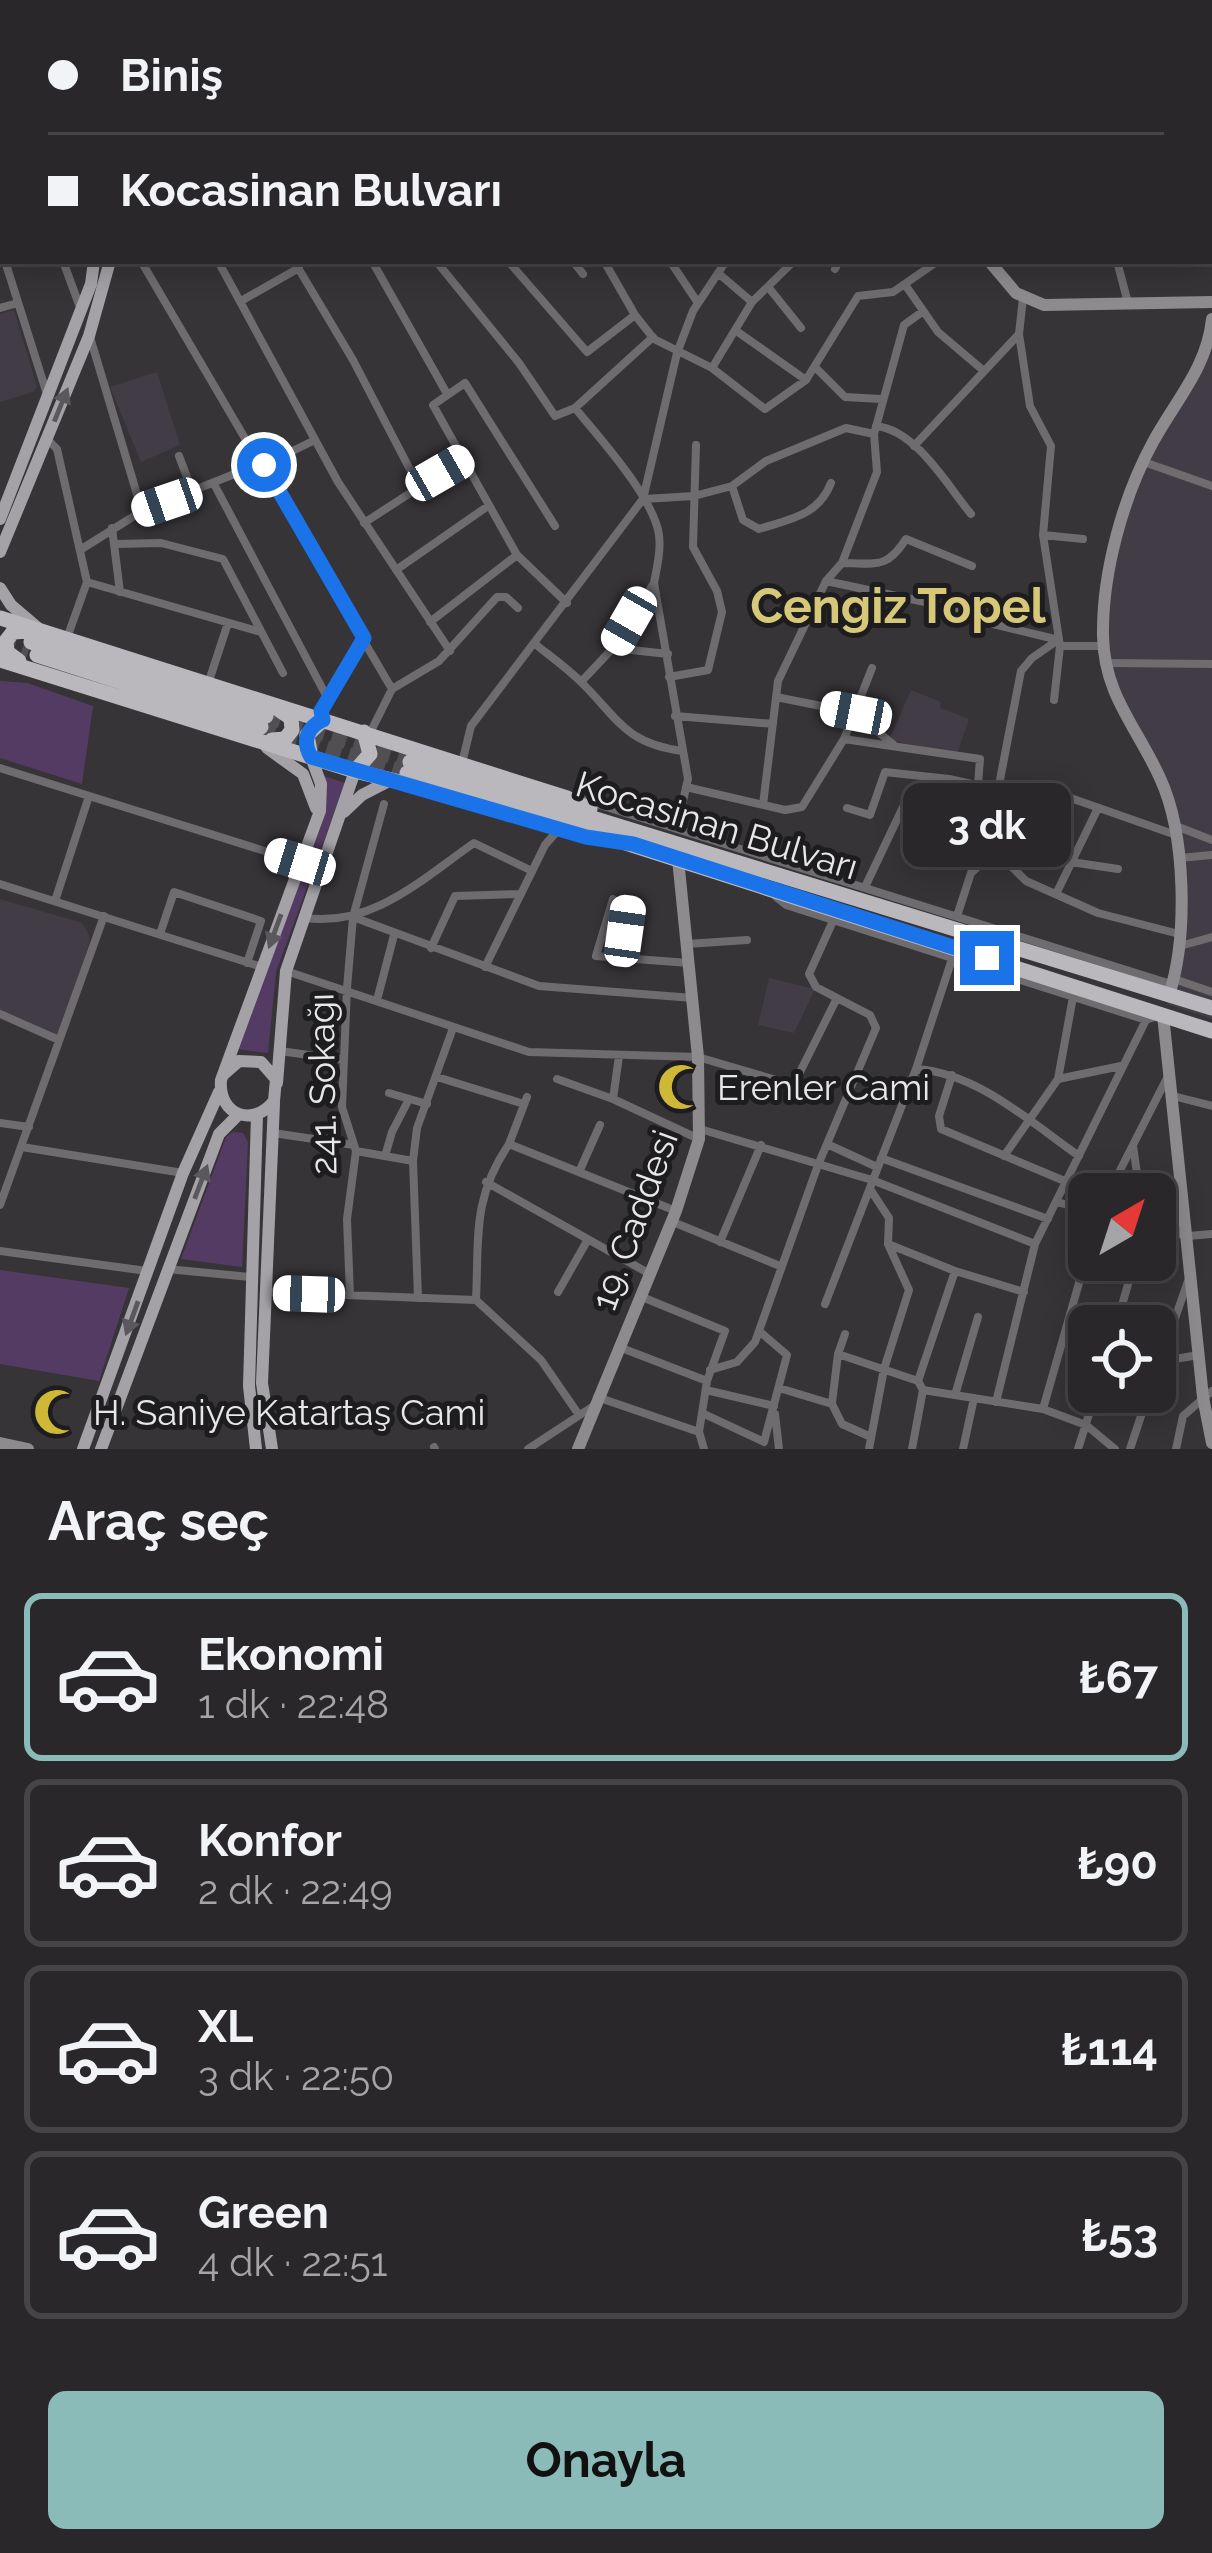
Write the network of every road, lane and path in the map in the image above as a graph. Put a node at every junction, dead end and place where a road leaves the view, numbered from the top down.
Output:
1 (6, 264) edge
2 (64, 264) edge
3 (93, 264) edge
4 (109, 264) edge
5 (143, 264) edge
6 (220, 264) edge
7 (374, 264) edge
8 (438, 264) edge
9 (511, 264) edge
10 (575, 264) edge
11 (606, 264) edge
12 (672, 264) edge
13 (723, 264) edge
14 (791, 264) edge
15 (934, 264) edge
16 (991, 264) edge
17 (1118, 264) edge
18 (297, 265) edge
19 (718, 273) junction
20 (583, 274) dead end
21 (906, 286) junction
22 (769, 288) junction
23 (1023, 298) junction
24 (241, 301) junction
25 (752, 302) junction
26 (1212, 302) edge
27 (18, 303) junction
28 (698, 303) junction
29 (1129, 305) junction
30 (0, 308) edge
31 (81, 310) junction
32 (922, 313) junction
33 (634, 315) junction
34 (1212, 319) edge
35 (801, 328) dead end
36 (735, 330) junction
37 (1019, 334) junction
38 (89, 335) junction
39 (653, 337) junction
40 (677, 353) junction
41 (712, 368) junction
42 (814, 368) junction
43 (984, 371) junction
44 (806, 380) junction
45 (446, 392) junction
46 (47, 394) junction
47 (881, 399) junction
48 (575, 407) junction
49 (875, 430) junction
50 (47, 439) junction
51 (315, 440) junction
52 (695, 445) dead end
53 (914, 446) junction
54 (179, 456) dead end
55 (461, 460) junction
56 (1144, 462) junction
57 (263, 464) junction
58 (831, 483) dead end
59 (214, 484) junction
60 (418, 485) junction
61 (732, 486) junction
62 (1212, 486) edge
63 (193, 493) junction
64 (694, 496) junction
65 (643, 499) junction
66 (488, 506) junction
67 (142, 511) junction
68 (971, 514) dead end
69 (0, 518) edge
70 (364, 523) junction
71 (555, 526) dead end
72 (112, 528) junction
73 (1043, 535) junction
74 (1082, 539) dead end
75 (116, 544) junction
76 (80, 550) junction
77 (0, 552) edge
78 (517, 554) junction
79 (842, 563) junction
80 (972, 566) dead end
81 (395, 571) junction
82 (826, 581) junction
83 (87, 582) junction
84 (654, 583) junction
85 (0, 588) edge
86 (120, 592) junction
87 (567, 603) junction
88 (518, 608) dead end
89 (0, 618) edge
90 (430, 622) junction
91 (228, 623) junction
92 (262, 633) junction
93 (364, 638) junction
94 (66, 639) junction
95 (34, 642) junction
96 (1059, 643) junction
97 (536, 644) junction
98 (1104, 646) junction
99 (614, 648) junction
100 (450, 651) junction
101 (668, 654) junction
102 (0, 660) edge
103 (1106, 663) junction
104 (1212, 664) edge
105 (872, 668) dead end
106 (0, 670) edge
107 (284, 673) dead end
108 (44, 674) junction
109 (669, 677) junction
110 (581, 682) junction
111 (208, 684) junction
112 (392, 689) junction
113 (776, 697) junction
114 (328, 699) junction
115 (1054, 700) dead end
116 (856, 713) junction
117 (675, 716) junction
118 (323, 720) junction
119 (260, 721) junction
120 (773, 724) junction
121 (851, 724) junction
122 (367, 733) junction
123 (844, 740) junction
124 (893, 744) junction
125 (682, 751) junction
126 (311, 757) junction
127 (462, 765) junction
128 (408, 766) junction
129 (0, 768) edge
130 (355, 771) junction
131 (978, 785) junction
132 (686, 788) junction
133 (998, 790) junction
134 (89, 796) junction
135 (567, 798) junction
136 (384, 804) dead end
137 (763, 805) junction
138 (847, 808) dead end
139 (1098, 808) junction
140 (340, 817) junction
141 (316, 821) junction
142 (552, 827) junction
143 (677, 827) junction
144 (1176, 831) junction
145 (635, 838) junction
146 (1212, 839) edge
147 (995, 850) junction
148 (1212, 855) edge
149 (1178, 858) junction
150 (678, 859) junction
151 (300, 862) junction
152 (1071, 862) junction
153 (1118, 869) dead end
154 (532, 871) junction
155 (0, 884) edge
156 (865, 887) junction
157 (766, 888) junction
158 (520, 894) junction
159 (1055, 894) junction
160 (613, 899) dead end
161 (55, 901) junction
162 (628, 904) dead end
163 (104, 916) junction
164 (957, 916) junction
165 (353, 917) junction
166 (305, 918) junction
167 (833, 921) junction
168 (160, 934) junction
169 (394, 935) junction
170 (1212, 937) edge
171 (747, 940) dead end
172 (1178, 940) junction
173 (687, 944) junction
174 (431, 948) junction
175 (622, 958) junction
176 (952, 959) junction
177 (689, 963) junction
178 (254, 965) junction
179 (485, 967) junction
180 (286, 971) junction
181 (1172, 986) junction
182 (347, 988) junction
183 (1212, 992) edge
184 (693, 998) junction
185 (837, 998) junction
186 (1073, 998) junction
187 (377, 1000) junction
188 (1212, 1008) edge
189 (0, 1015) edge
190 (1154, 1017) junction
191 (453, 1028) junction
192 (1212, 1031) edge
193 (60, 1040) junction
194 (280, 1051) junction
195 (619, 1056) junction
196 (698, 1057) junction
197 (344, 1060) junction
198 (1121, 1066) junction
199 (916, 1069) junction
200 (1169, 1074) junction
201 (223, 1075) junction
202 (952, 1076) junction
203 (437, 1077) junction
204 (557, 1079) dead end
205 (1058, 1079) junction
206 (220, 1091) junction
207 (389, 1093) dead end
208 (275, 1096) junction
209 (1172, 1096) junction
210 (410, 1099) junction
211 (613, 1099) junction
212 (427, 1104) junction
213 (1212, 1106) edge
214 (238, 1114) junction
215 (257, 1115) junction
216 (0, 1123) edge
217 (1030, 1123) junction
218 (600, 1125) dead end
219 (29, 1127) junction
220 (273, 1133) junction
221 (700, 1134) junction
222 (196, 1139) junction
223 (215, 1144) junction
224 (509, 1144) junction
225 (826, 1144) junction
226 (1132, 1144) junction
227 (761, 1145) junction
228 (22, 1147) junction
229 (354, 1148) junction
230 (385, 1156) junction
231 (1004, 1156) junction
232 (1079, 1156) junction
233 (413, 1161) junction
234 (879, 1162) junction
235 (818, 1165) junction
236 (183, 1172) junction
237 (579, 1172) junction
238 (1118, 1173) edge
239 (1137, 1173) edge
240 (486, 1182) junction
241 (1066, 1182) junction
242 (870, 1184) junction
243 (1057, 1202) junction
244 (0, 1205) edge
245 (1068, 1205) edge
246 (674, 1216) junction
247 (1048, 1219) junction
248 (1176, 1234) edge
249 (1212, 1234) edge
250 (1188, 1237) junction
251 (586, 1241) junction
252 (720, 1241) junction
253 (888, 1244) junction
254 (1035, 1244) junction
255 (0, 1251) edge
256 (780, 1266) junction
257 (167, 1269) junction
258 (1191, 1269) junction
259 (149, 1271) junction
260 (956, 1271) junction
261 (650, 1274) junction
262 (250, 1277) junction
263 (1080, 1281) edge
264 (267, 1292) junction
265 (558, 1292) dead end
266 (1024, 1292) junction
267 (350, 1295) junction
268 (640, 1296) junction
269 (418, 1298) junction
270 (476, 1300) junction
271 (825, 1304) dead end
272 (1176, 1310) edge
273 (978, 1317) dead end
274 (759, 1331) junction
275 (845, 1334) dead end
276 (619, 1347) junction
277 (838, 1354) junction
278 (1199, 1354) junction
279 (1176, 1358) edge
280 (884, 1369) junction
281 (710, 1370) junction
282 (920, 1385) junction
283 (706, 1386) junction
284 (779, 1388) junction
285 (1208, 1394) edge
286 (955, 1395) junction
287 (974, 1398) junction
288 (596, 1401) junction
289 (996, 1402) junction
290 (832, 1404) junction
291 (774, 1406) junction
292 (1043, 1409) junction
293 (702, 1413) junction
294 (1090, 1413) edge
295 (1143, 1413) edge
296 (252, 1415) junction
297 (579, 1415) junction
298 (195, 1421) dead end
299 (1086, 1425) junction
300 (700, 1432) junction
301 (871, 1437) junction
302 (0, 1443) edge
303 (1212, 1443) edge
304 (763, 1446) edge
305 (582, 1448) edge
306 (778, 1448) edge
307 (28, 1449) edge
308 (83, 1449) edge
309 (101, 1449) edge
310 (256, 1449) edge
311 (272, 1449) edge
312 (528, 1449) edge
313 (704, 1449) edge
314 (869, 1449) edge
315 (912, 1449) edge
316 (964, 1449) edge
317 (1078, 1449) edge
318 (1115, 1449) edge
319 (1130, 1449) edge
320 (1176, 1449) edge

1 - 27 street
2 - 31 street
3 - 31 main road
4 - 38 main road
5 - 57 street
6 - 24 street
7 - 45 street
8 - 48 street
9 - 33 street
10 - 20 street
11 - 33 street
12 - 28 street
13 - 19 street
14 - 22 street
15 - 21 street
16 - 23 street
17 - 29 street
18 - 24 street
18 - 60 street
19 - 25 street
19 - 28 street
21 - 32 street
21 - 42 street
22 - 25 street
22 - 35 street
23 - 29 street
23 - 37 street
24 - 51 street
25 - 36 street
26 - 29 street
27 - 30 street
27 - 46 street
28 - 40 street
31 - 46 main road
32 - 43 street
32 - 47 street
33 - 39 street
34 - 56 street
36 - 41 street
36 - 44 street
37 - 43 street
37 - 73 street
50 -> 38 main road
38 - 67 street
39 - 40 street
39 - 48 street
40 - 41 street
40 - 65 street
41 - 44 street
42 - 44 street
42 - 47 street
43 - 53 street
45 - 55 street
45 - 71 street
46 - 69 main road
47 - 49 street
48 - 65 street
49 - 53 street
49 - 61 street
49 - 79 street
50 - 76 street
50 - 77 main road
51 - 57 street
51 - 70 street
52 - 64 street
53 - 68 street
54 - 63 street
55 - 60 street
55 - 66 street
56 - 62 street
56 - 98 street
57 - 59 street
57 - 93 street
58 - 61 street
59 - 63 street
59 - 114 street
60 - 70 street
61 - 64 street
63 - 67 street
64 - 65 street
64 - 109 street
65 - 84 street
65 - 87 street
66 - 78 street
66 - 81 street
67 - 72 street
70 - 81 street
72 - 75 street
72 - 76 street
73 - 74 street
73 - 96 street
75 - 86 street
75 - 92 street
76 - 83 street
78 - 87 street
78 - 90 street
79 - 80 street
79 - 82 street
81 - 90 street
82 - 96 street
82 - 113 street
83 - 86 street
83 - 94 street
84 - 99 street
84 - 101 street
85 - 95 main road
86 - 91 street
87 - 97 street
88 - 100 street
89 - 95 highway
90 - 100 street
91 - 92 street
91 - 111 street
92 - 107 street
93 - 112 street
93 - 114 street
94 - 95 highway
94 - 111 highway
95 - 108 highway
95 - 119 highway
96 - 98 street
96 - 115 street
96 - 133 street
97 - 110 street
97 - 127 street
98 - 103 street
99 - 101 street
99 - 110 street
100 - 112 street
101 - 109 street
102 - 108 highway
103 - 104 street
103 - 144 street
105 - 116 street
106 - 108 main road
108 - 119 highway
109 - 117 street
110 - 125 street
111 - 119 highway
112 - 122 street
113 - 116 street
113 - 120 street
114 - 118 street
116 - 121 street
117 - 120 street
117 - 125 street
118 - 119 highway
118 - 122 highway
118 - 126 highway
119 - 126 highway
119 - 141 main road
120 - 137 street
121 - 123 street
121 - 124 street
122 - 128 highway
122 - 130 highway
123 - 124 street
123 - 137 street
124 - 131 street
125 - 132 street
126 - 130 highway
126 - 141 main road
127 - 128 highway
127 - 135 highway
128 - 130 highway
128 - 140 main road
128 - 142 highway
128 - 145 highway, Kocasinan Bulvarı
129 - 134 street
130 - 140 main road
131 - 133 street
131 - 138 street
132 - 137 street
132 - 143 street
133 - 139 street
134 - 151 street
134 - 161 street
135 - 143 street
135 - 145 highway
136 - 165 street, 241. Sokağı
139 - 144 street
139 - 152 street
140 - 166 main road
141 - 151 main road
142 - 145 highway
142 - 154 street
143 - 156 street
144 - 146 street
144 - 149 street
145 - 150 highway, Kocasinan Bulvarı
145 - 181 highway, Kocasinan Bulvarı
147 - 156 street
147 - 159 street
147 - 164 street
148 - 149 street
149 - 172 street
150 - 157 highway, Kocasinan Bulvarı
150 - 173 street, 19. Caddesi
151 -> 178 main road
152 - 153 street
152 - 159 street
154 - 158 street
154 - 165 street
155 - 161 street
156 - 164 street
157 - 167 street
157 - 190 highway, Kocasinan Bulvarı
158 - 174 street
158 - 179 street
159 - 172 street
160 - 175 street
161 - 163 street
162 - 175 street
163 - 168 street
163 - 193 street
164 - 181 street
165 - 166 street
165 - 169 street
165 - 182 street, 241. Sokağı
166 - 180 main road
167 - 176 street
167 - 185 street
168 - 178 street
168 - 178 street
169 - 174 street
169 - 187 street
170 - 172 street
171 - 173 street
172 - 181 street
173 - 177 street, 19. Caddesi
174 - 179 street
175 - 177 street
176 - 186 street
176 - 199 street
177 - 184 street, 19. Caddesi
178 - 201 main road
179 - 184 street
180 - 182 street
180 - 194 main road
181 - 183 street
181 - 188 highway, Kocasinan Bulvarı
181 - 190 highway
182 - 187 street
182 - 197 street, 241. Sokağı
184 - 196 street, 19. Caddesi
185 - 196 street
185 - 225 street
186 - 190 street
186 - 205 street
187 - 191 street
189 - 193 street
190 - 192 highway, Kocasinan Bulvarı
190 - 198 street
190 - 200 street
191 - 195 street
191 - 203 street
193 - 219 street
194 - 197 street
194 - 208 main road
195 - 196 street
195 - 211 street
196 - 221 street, 19. Caddesi
197 - 229 street, 241. Sokağı
198 - 205 street
198 - 232 street
199 - 202 street
199 - 234 street
200 - 209 street
200 - 226 street
201 - 206 main road
201 - 208 main road
202 - 217 street
202 - 231 street
203 - 212 street
203 - 224 street
204 - 211 street
205 - 217 street
206 - 214 main road
206 - 222 main road
207 - 210 street
208 - 215 main road
208 - 220 main road
209 - 213 street
209 - 250 street
210 - 212 street
210 - 230 street
211 - 221 street
212 - 233 street
214 - 215 main road
214 - 223 main road
215 - 262 main road
216 - 219 street
217 - 231 street
217 - 232 street
218 - 237 street
219 - 228 street
220 - 229 street
220 - 264 main road
221 - 227 street
221 - 246 street, 19. Caddesi
222 - 223 main road
222 - 236 main road
257 -> 223 main road
224 - 237 street
224 - 240 street
225 - 234 street
225 - 235 street
226 - 238 street
226 - 239 street
227 - 235 street
227 - 252 street
228 - 236 street
228 - 244 street
229 - 230 street
229 - 267 street, 241. Sokağı
230 - 233 street
231 - 241 street
232 - 241 street
233 - 269 street
234 - 242 street
234 - 247 street
235 - 242 street
235 - 256 street
236 - 259 main road
237 - 246 street
240 - 251 street
240 - 270 street
241 - 243 street
242 - 253 street
242 - 254 street
242 - 271 street
243 - 245 street
243 - 247 street
246 - 252 street
246 - 261 street, 19. Caddesi
247 - 254 street
248 - 250 street
249 - 250 street
250 - 258 street
251 - 261 street
251 - 265 street
252 - 256 street
253 - 260 street
253 - 280 street
254 - 266 street
255 - 259 street
256 - 274 street
257 - 262 street
257 - 309 main road
258 - 272 street
258 - 278 street
259 -> 308 main road
260 - 266 street
260 - 282 street
261 - 268 street, 19. Caddesi
262 - 296 main road
263 - 292 street
264 - 267 street
264 - 311 main road
266 - 289 street
267 - 269 street
268 - 276 street, 19. Caddesi
268 - 281 street
269 - 270 street
270 - 297 street
273 - 286 street
274 - 281 street
274 - 284 street
275 - 277 street
276 - 283 street
276 - 288 street, 19. Caddesi
277 - 280 street
277 - 290 street
278 - 279 street
278 - 285 street
280 - 282 street
280 - 301 street
281 - 283 street
282 - 286 street
282 - 315 street
283 - 291 street
283 - 293 street
284 - 290 street
284 - 291 street
285 - 303 street
285 - 320 street
286 - 287 street
287 - 289 street
287 - 316 street
288 - 297 street
288 - 300 street
288 - 305 street, 19. Caddesi
289 - 292 street
290 - 301 street
291 - 304 street
291 - 306 street
292 - 299 street
293 - 300 street
293 - 304 street
294 - 299 street
295 - 319 street
296 - 298 street
296 - 310 main road
297 - 312 street
299 - 317 street
299 - 318 street
300 - 313 street
301 - 314 street
302 - 307 street

